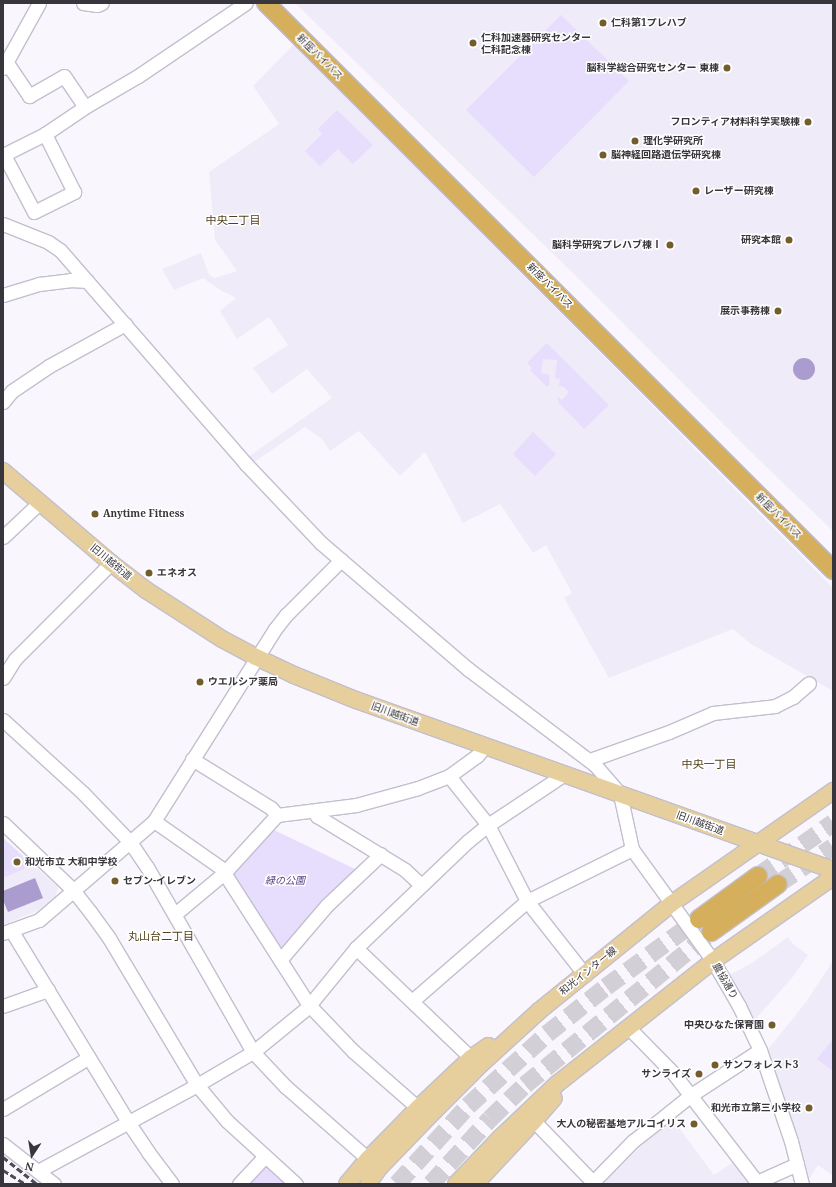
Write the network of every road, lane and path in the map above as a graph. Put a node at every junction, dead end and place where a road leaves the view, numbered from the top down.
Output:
1 (39, 3) edge
2 (83, 3) edge
3 (102, 3) edge
4 (246, 3) edge
5 (266, 3) edge
6 (282, 3) edge
7 (5, 65) edge
8 (85, 107) junction
9 (45, 134) junction
10 (3, 155) edge
11 (3, 224) edge
12 (87, 281) junction
13 (3, 294) edge
14 (125, 324) junction
15 (3, 402) edge
16 (3, 471) edge
17 (40, 502) junction
18 (3, 537) edge
19 (833, 555) edge
20 (341, 560) junction
21 (111, 563) junction
22 (833, 570) edge
23 (256, 657) junction
24 (3, 678) edge
25 (809, 683) dead end
26 (3, 720) edge
27 (485, 746) junction
28 (192, 759) junction
29 (590, 760) junction
30 (564, 775) junction
31 (449, 776) junction
32 (833, 791) edge
33 (620, 794) junction
34 (314, 811) junction
35 (277, 815) junction
36 (154, 821) junction
37 (3, 823) edge
38 (488, 825) junction
39 (130, 842) junction
40 (756, 843) junction
41 (632, 849) junction
42 (380, 854) junction
43 (833, 870) edge
44 (224, 873) junction
45 (758, 876) tunnel mouth
46 (833, 877) edge
47 (778, 884) tunnel mouth
48 (421, 885) junction
49 (73, 890) junction
50 (527, 901) junction
51 (671, 904) junction
52 (175, 914) junction
53 (7, 932) edge
54 (356, 948) junction
55 (280, 960) junction
56 (713, 960) junction
57 (585, 975) junction
58 (48, 990) junction
59 (412, 1000) junction
60 (309, 1005) junction
61 (3, 1006) edge
62 (539, 1011) junction
63 (628, 1027) junction
64 (760, 1050) junction
65 (252, 1052) junction
66 (88, 1058) junction
67 (471, 1058) junction
68 (583, 1063) junction
69 (197, 1085) junction
70 (691, 1095) junction
71 (418, 1108) junction
72 (3, 1109) edge
73 (534, 1121) junction
74 (128, 1122) junction
75 (3, 1144) edge
76 (265, 1156) junction
77 (368, 1159) junction
78 (797, 1164) junction
79 (38, 1171) junction
80 (370, 1182) dead end
81 (592, 1183) edge
82 (54, 1184) edge
83 (172, 1184) edge
84 (239, 1184) edge
85 (296, 1184) edge
86 (348, 1184) edge
87 (456, 1184) edge
88 (475, 1184) edge
89 (802, 1184) edge

1 - 7 street
2 - 3 street
4 - 8 street
5 - 22 highway, 新座バイパス
6 - 19 highway, 新座バイパス
7 - 8 street
8 - 9 street
9 - 10 street
9 - 10 street
11 - 12 street
12 - 13 street
12 - 14 street
14 - 15 street
14 - 20 street
16 - 17 main road, 旧川越街道
17 - 18 street
17 - 21 main road, 旧川越街道
20 - 23 street
20 - 29 street
21 - 23 main road, 旧川越街道
21 - 24 street
23 - 27 main road, 旧川越街道
23 - 28 street
25 - 29 street
26 - 39 street
27 - 30 main road, 旧川越街道
27 - 31 street
28 - 35 street
28 - 36 street
29 - 33 street
30 - 33 main road, 旧川越街道
30 - 38 street
31 - 34 street
31 - 38 street
32 - 40 main road, 和光インター線
33 - 40 main road, 旧川越街道
33 - 41 street, 農協通り
34 - 35 street
34 - 42 street
35 - 44 street
36 - 39 street
36 - 44 street
37 - 49 street
38 - 48 street
38 - 50 street
39 - 49 street
39 - 52 street
40 - 43 main road, 旧川越街道
40 - 51 main road, 和光インター線
41 - 50 street
41 - 51 street, 農協通り
42 - 48 street
42 - 55 street
44 - 52 street
44 - 55 street
45 - 47 highway
46 - 56 main road
48 - 54 street
49 - 53 street
49 - 69 street
50 - 57 street
50 - 59 street
51 - 56 street, 農協通り
51 - 57 main road, 和光インター線
52 - 65 street
53 - 58 street
54 - 59 street
54 - 60 street
55 - 60 street
56 - 63 main road
56 - 64 street, 農協通り
57 - 62 main road, 和光インター線
58 - 61 street
58 - 66 street
59 - 67 street
60 - 65 street
60 - 71 street
62 - 67 main road
62 - 80 main road, 和光インター線
63 - 68 main road
63 - 70 street
64 - 70 street
64 - 78 street, 農協通り
65 - 69 street
65 - 77 street
66 - 72 street
66 - 74 street
67 - 71 main road
68 - 73 main road
68 - 87 main road
69 - 74 street
69 - 76 street
70 - 78 street
70 - 81 street
71 - 77 main road
73 - 81 street
73 - 88 main road
74 - 79 street
74 - 83 street
75 - 79 street
76 - 84 street
76 - 85 street
77 - 86 main road
78 - 89 street, 農協通り
79 - 82 street

